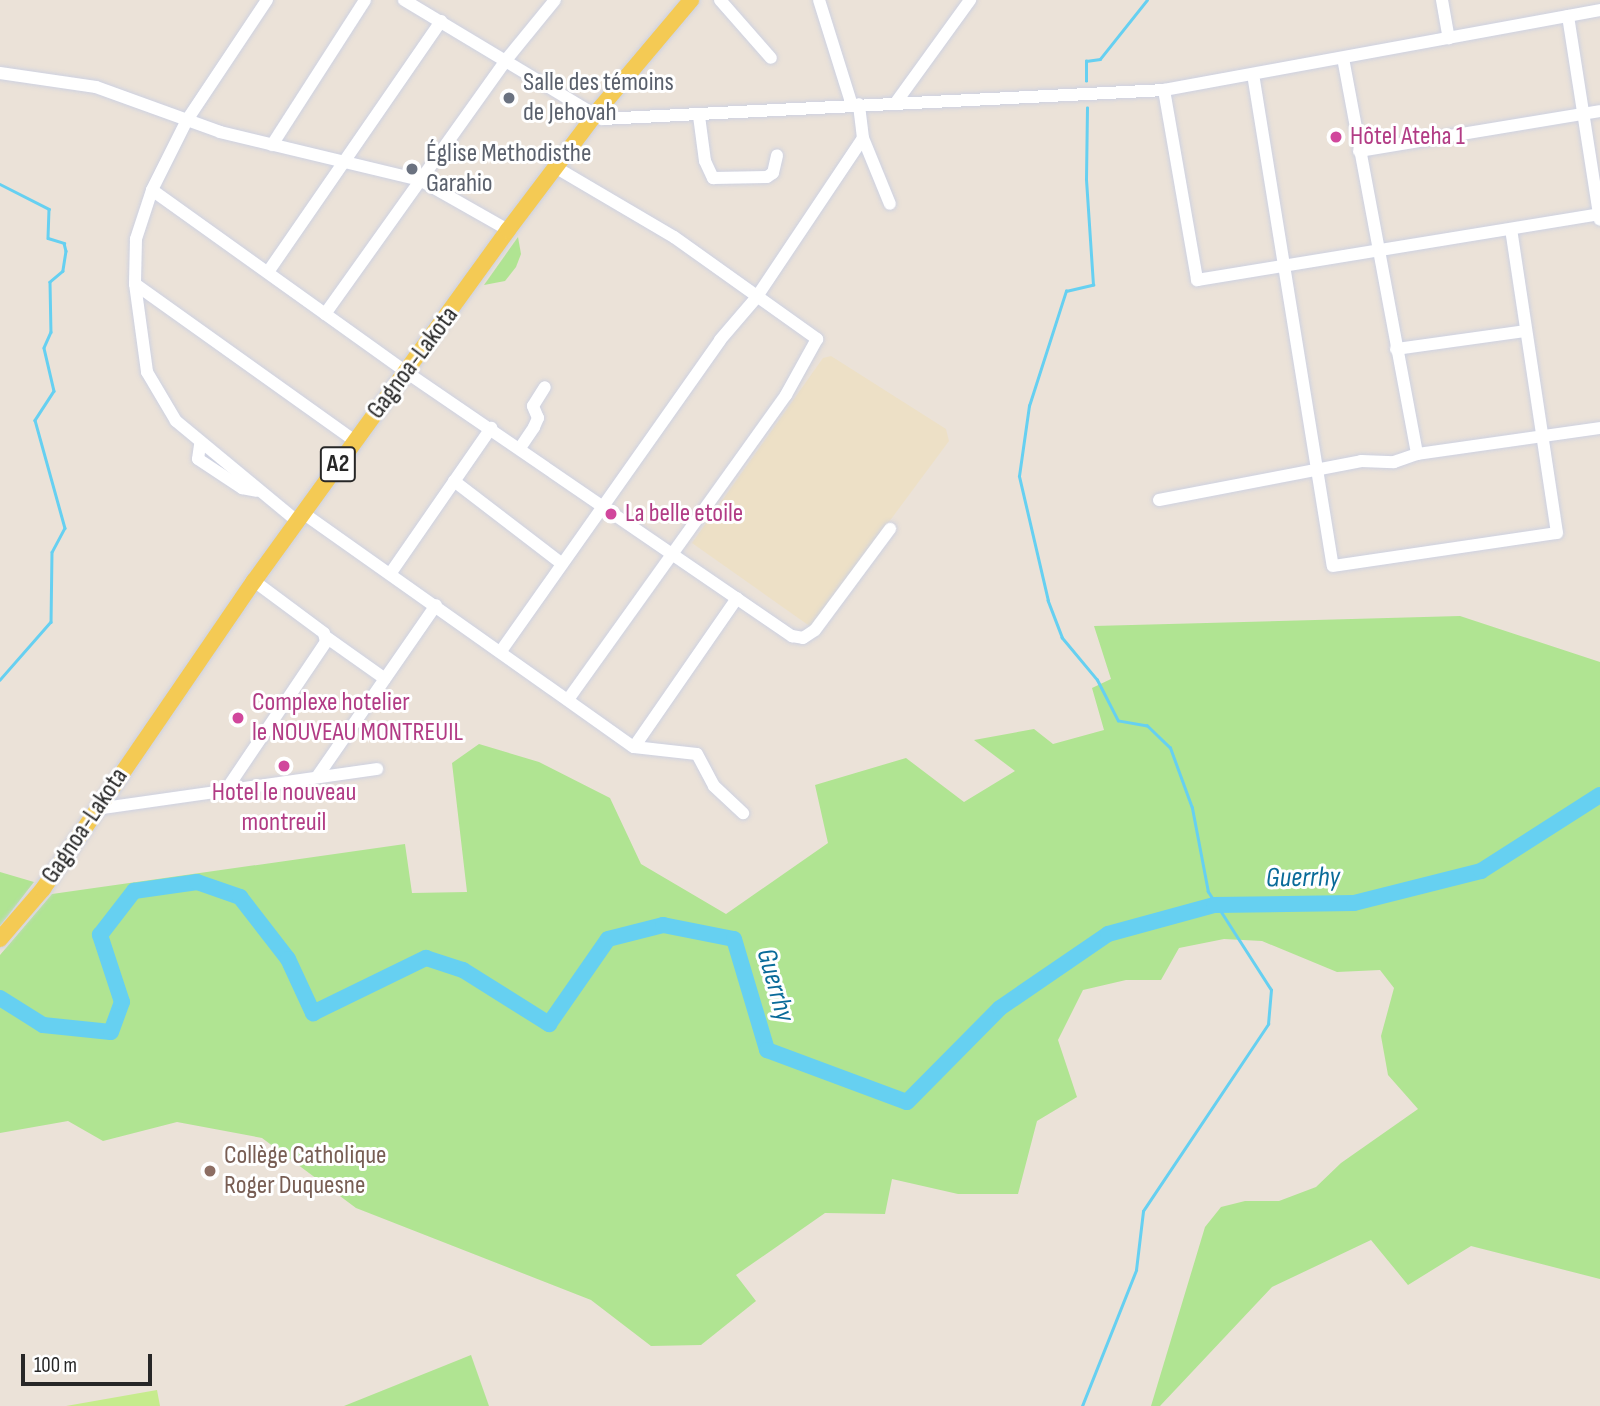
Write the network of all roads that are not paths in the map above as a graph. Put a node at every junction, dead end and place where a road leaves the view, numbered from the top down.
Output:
1 (267, 0) edge
2 (365, 0) edge
3 (404, 0) edge
4 (555, 0) edge
5 (691, 0) edge
6 (720, 0) edge
7 (970, 0) edge
8 (1442, 0) edge
9 (822, 2) edge
10 (1600, 10) edge
11 (1568, 16) junction
12 (441, 21) junction
13 (1450, 38) junction
14 (771, 58) dead end
15 (1343, 58) junction
16 (506, 60) junction
17 (0, 73) edge
18 (1253, 74) junction
19 (1164, 90) junction
20 (897, 101) junction
21 (856, 105) junction
22 (1600, 111) edge
23 (1584, 114) junction
24 (595, 116) junction
25 (699, 116) junction
26 (187, 120) junction
27 (863, 138) junction
28 (272, 145) junction
29 (1359, 151) junction
30 (777, 155) dead end
31 (346, 161) junction
32 (555, 167) junction
33 (420, 180) junction
34 (152, 190) junction
35 (890, 204) dead end
36 (1600, 216) edge
37 (1511, 229) junction
38 (508, 230) junction
39 (1376, 252) junction
40 (1283, 268) junction
41 (268, 272) junction
42 (135, 284) junction
43 (756, 298) junction
44 (325, 314) junction
45 (1526, 331) junction
46 (1396, 349) junction
47 (406, 372) junction
48 (545, 387) dead end
49 (491, 428) junction
50 (1600, 428) edge
51 (1541, 437) junction
52 (355, 441) junction
53 (520, 448) junction
54 (1417, 454) junction
55 (1314, 469) junction
56 (454, 481) junction
57 (1159, 500) dead end
58 (603, 505) junction
59 (300, 517) junction
60 (890, 529) dead end
61 (671, 553) junction
62 (562, 564) junction
63 (390, 574) junction
64 (254, 581) junction
65 (737, 598) junction
66 (436, 605) junction
67 (326, 637) junction
68 (501, 650) junction
69 (385, 680) junction
70 (569, 698) junction
71 (634, 747) junction
72 (377, 769) dead end
73 (317, 777) junction
74 (226, 790) junction
75 (96, 809) junction
76 (743, 813) dead end
77 (0, 939) edge

1 - 26 street
2 - 28 street
3 - 12 street
4 - 16 street
5 - 24 main road, Gagnoa-Lakota / A2
6 - 14 street
7 - 20 street
8 - 13 street
9 - 21 street
10 - 11 street
11 - 13 street
11 - 23 street
12 - 16 street
12 - 31 street
13 - 15 street
15 - 18 street
15 - 29 street
16 - 24 street
16 - 33 street
17 - 26 street
18 - 19 street
18 - 40 street
19 - 20 street
19 - 40 street
20 - 21 street
21 - 25 street
21 - 27 street
22 - 23 street
23 - 29 street
23 - 36 street
24 - 25 street
24 - 32 main road, Gagnoa-Lakota / A2
25 - 30 street
26 - 28 street
26 - 34 street
27 - 35 street
27 - 43 street
28 - 31 street
29 - 39 street
31 - 33 street
31 - 41 street
32 - 38 main road, Gagnoa-Lakota / A2
32 - 43 street
33 - 38 street
33 - 44 street
34 - 41 street
34 - 42 street
36 - 37 street
37 - 39 street
37 - 45 street
38 - 47 main road, Gagnoa-Lakota / A2
39 - 40 street
39 - 46 street
40 - 55 street
41 - 44 street
42 - 52 street
42 - 59 street
43 - 58 street
43 - 61 street
44 - 47 street
45 - 46 street
45 - 51 street
46 - 54 street
47 - 49 street
47 - 52 main road, Gagnoa-Lakota / A2
48 - 53 street
49 - 53 street
49 - 56 street
50 - 51 street
51 - 54 street
51 - 55 street
52 - 59 main road, Gagnoa-Lakota / A2
53 - 58 street
54 - 55 street
55 - 57 street
56 - 62 street
56 - 63 street
58 - 61 street
58 - 62 street
59 - 63 street
59 - 64 main road, Gagnoa-Lakota / A2
60 - 65 street
61 - 65 street
61 - 70 street
62 - 68 street
63 - 66 street
64 - 67 street
64 - 75 main road, Gagnoa-Lakota / A2
65 - 71 street
66 - 68 street
66 - 69 street
67 - 69 street
67 - 74 street
68 - 70 street
69 - 73 street
70 - 71 street
71 - 76 street
72 - 73 street
73 - 74 street
74 - 75 street
75 - 77 main road, Gagnoa-Lakota / A2

